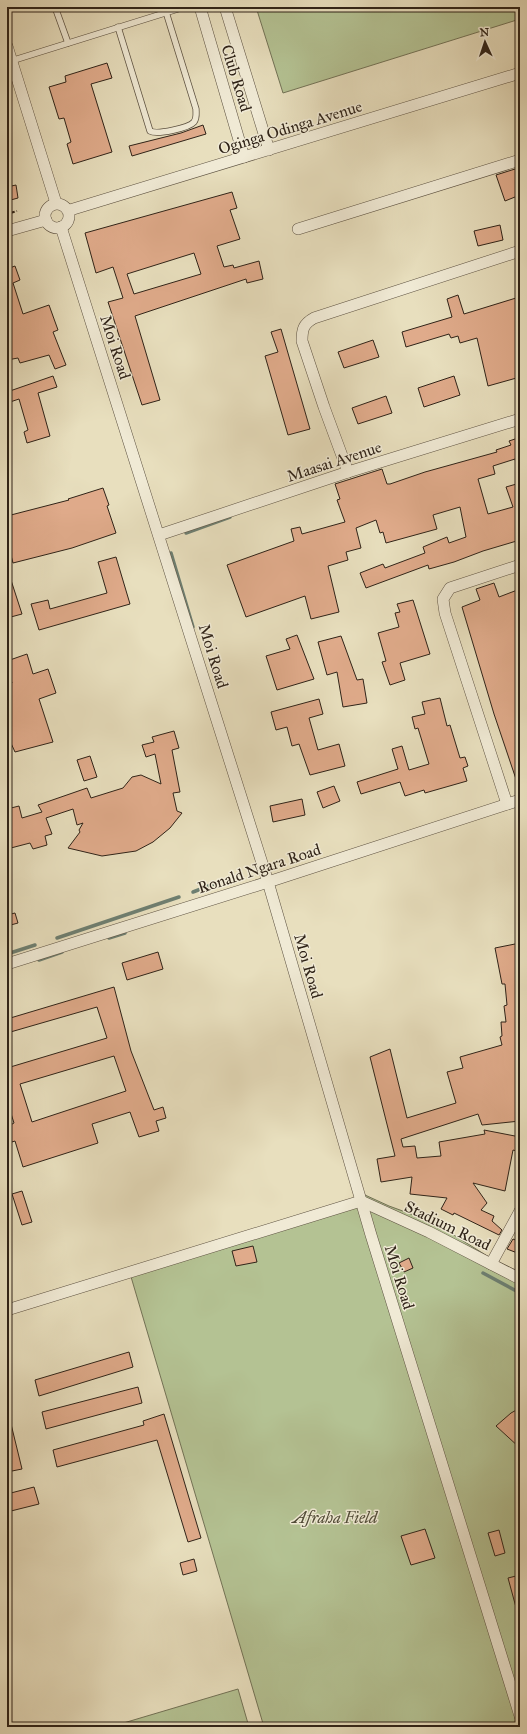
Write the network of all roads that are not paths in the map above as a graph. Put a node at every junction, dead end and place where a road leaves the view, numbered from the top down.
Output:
1 (55, 7) edge
2 (184, 7) edge
3 (200, 7) edge
4 (225, 7) edge
5 (166, 12) junction
6 (118, 28) junction
7 (68, 43) junction
8 (7, 46) edge
9 (11, 60) junction
10 (520, 73) edge
11 (269, 150) junction
12 (244, 157) junction
13 (520, 160) edge
14 (56, 203) junction
15 (70, 210) junction
16 (46, 220) junction
17 (61, 227) junction
18 (298, 228) dead end
19 (7, 231) edge
20 (520, 251) edge
21 (520, 419) edge
22 (348, 472) junction
23 (159, 535) junction
24 (520, 565) edge
25 (520, 800) edge
26 (507, 804) junction
27 (268, 882) junction
28 (7, 964) edge
29 (361, 1201) junction
30 (520, 1212) edge
31 (491, 1264) junction
32 (520, 1279) edge
33 (7, 1310) edge
34 (520, 1716) edge

1 - 7 lane
2 - 5 lane
3 - 12 street, Club Road
4 - 11 street, Club Road
5 - 6 lane
5 - 6 lane
6 - 7 lane
7 - 9 lane
8 - 9 street
9 - 14 street
10 - 11 street, Oginga Odinga Avenue
11 - 12 street, Oginga Odinga Avenue
12 - 15 street, Oginga Odinga Avenue
13 - 18 street
14 - 15 street
14 - 16 street
15 - 17 street
16 - 17 street
16 - 19 street
17 - 23 street, Moi Road
20 - 22 street
21 - 22 street, Maasai Avenue
22 - 23 street, Maasai Avenue
23 - 27 street, Moi Road
24 - 26 street
25 - 26 street, Ronald Ngara Road
26 - 27 street, Ronald Ngara Road
27 - 28 street, Ronald Ngara Road
27 - 29 street, Moi Road
29 - 31 street, Stadium Road
29 - 33 street
29 - 34 street, Moi Road
30 - 31 street
31 - 32 street, Stadium Road

